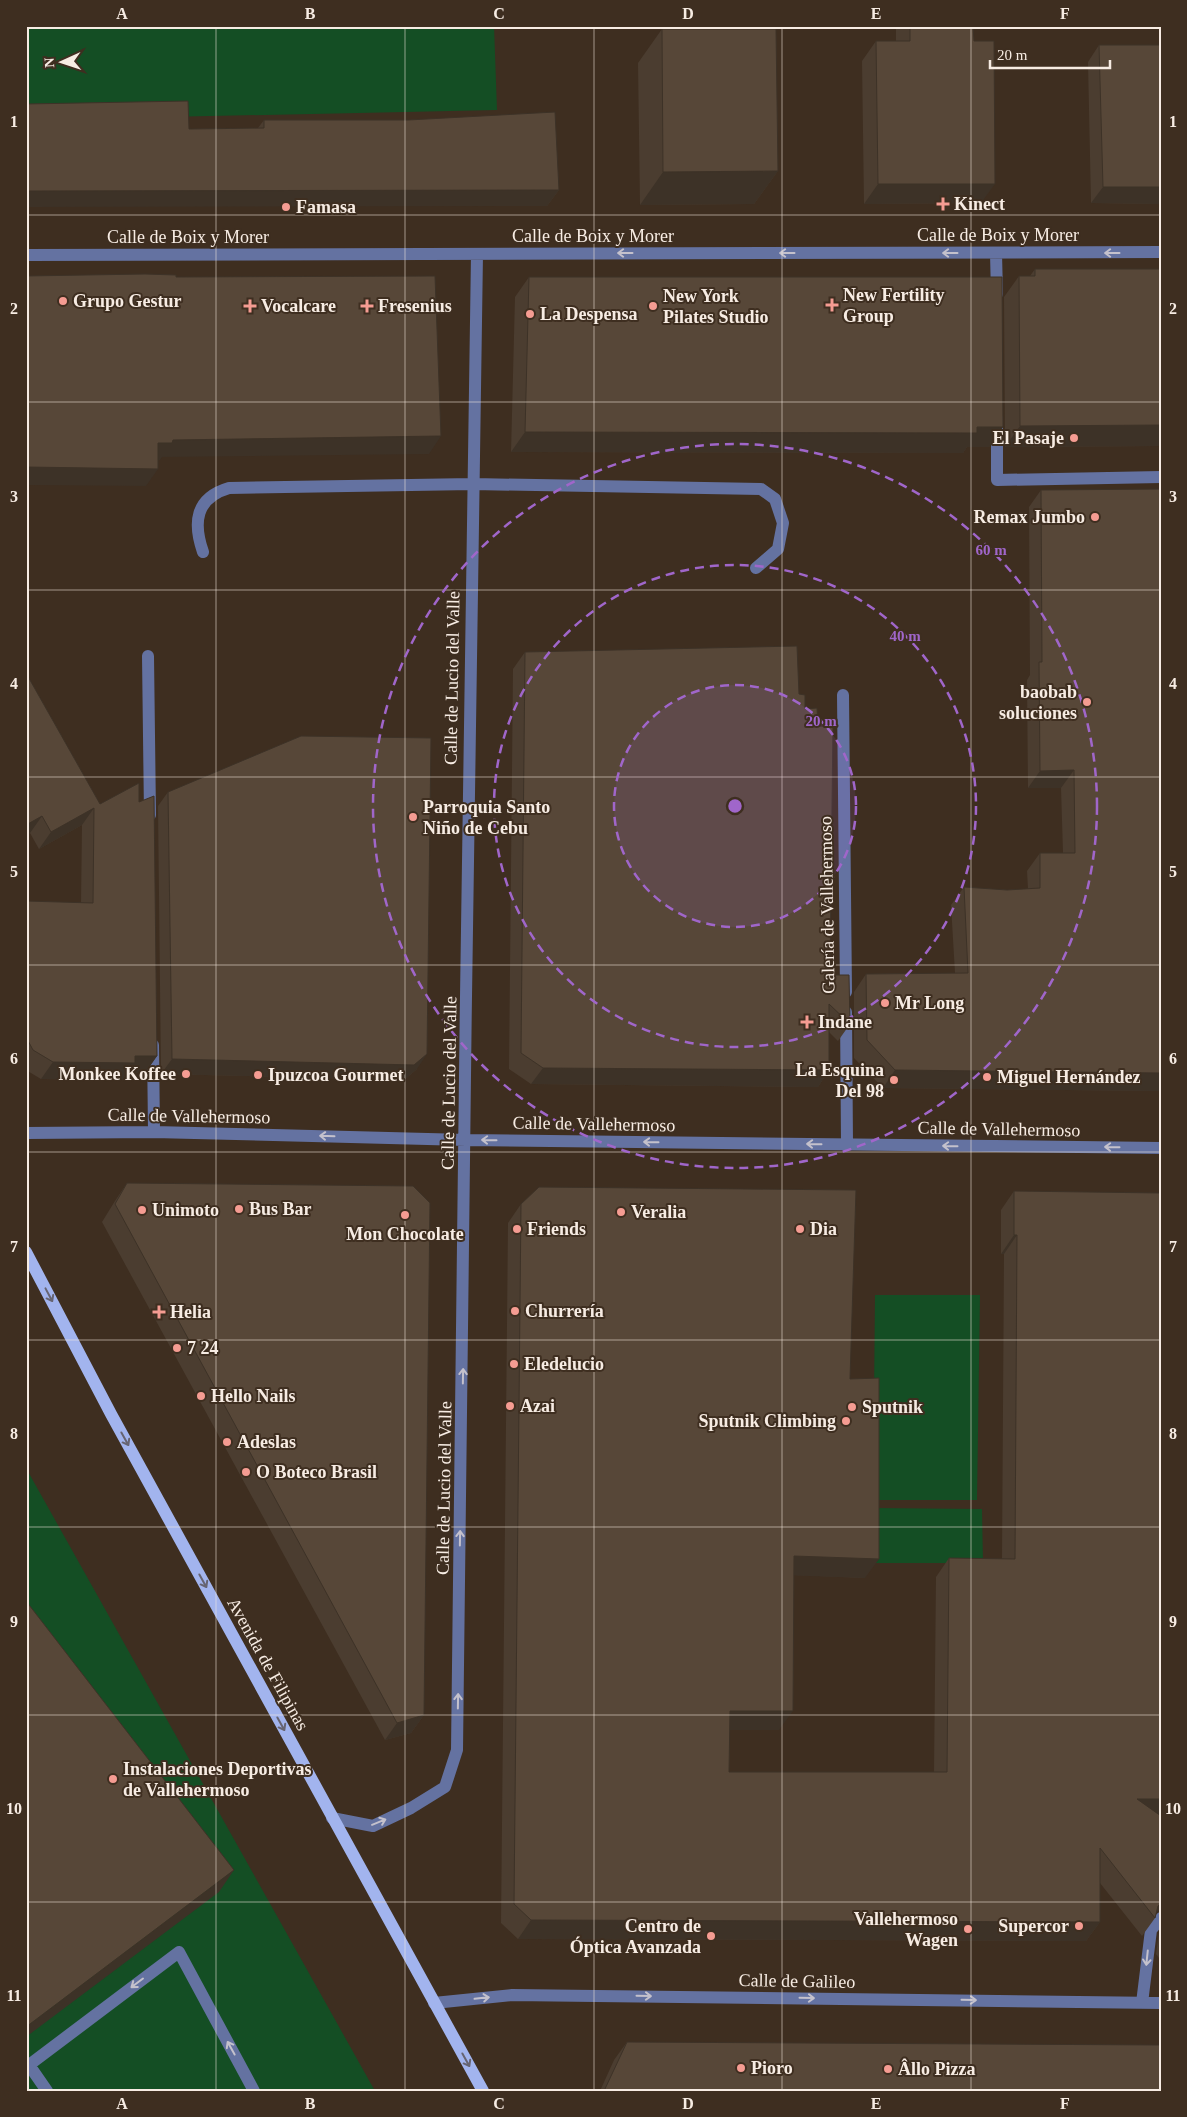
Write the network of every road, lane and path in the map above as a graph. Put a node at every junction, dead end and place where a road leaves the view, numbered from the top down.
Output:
1 (1161, 252) edge
2 (996, 253) junction
3 (477, 254) junction
4 (26, 256) edge
5 (996, 302) edge
6 (997, 411) edge
7 (1161, 477) edge
8 (473, 484) junction
9 (203, 552) dead end
10 (756, 568) dead end
11 (148, 656) dead end
12 (843, 695) dead end
13 (150, 824) edge
14 (153, 1032) edge
15 (154, 1132) junction
16 (26, 1133) edge
17 (466, 1140) junction
18 (847, 1144) junction
19 (1161, 1148) edge
20 (26, 1252) edge
21 (332, 1818) junction
22 (1161, 1918) edge
23 (1142, 2002) junction
24 (434, 2003) junction
25 (1161, 2003) edge
26 (48, 2091) edge
27 (254, 2091) edge
28 (483, 2091) edge

1 -> 2 street, Calle de Boix y Morer
2 -> 3 street, Calle de Boix y Morer
2 - 5 street
3 - 4 street, Calle de Boix y Morer
3 - 8 street, Calle de Lucio del Valle
6 - 7 street
8 - 9 street
8 - 10 street
8 - 17 street, Calle de Lucio del Valle
11 - 13 street
12 - 18 street, Galería de Vallehermoso
14 - 15 street
15 - 16 street, Calle de Vallehermoso
17 -> 15 street, Calle de Vallehermoso
18 -> 17 street, Calle de Vallehermoso
21 -> 17 street, Calle de Lucio del Valle
19 -> 18 street, Calle de Vallehermoso
20 -> 21 main road, Avenida de Filipinas
21 - 24 main road, Avenida de Filipinas
22 -> 23 street
24 -> 23 street, Calle de Galileo
23 - 25 street, Calle de Galileo
24 -> 28 main road, Avenida de Filipinas
27 -> 26 street

